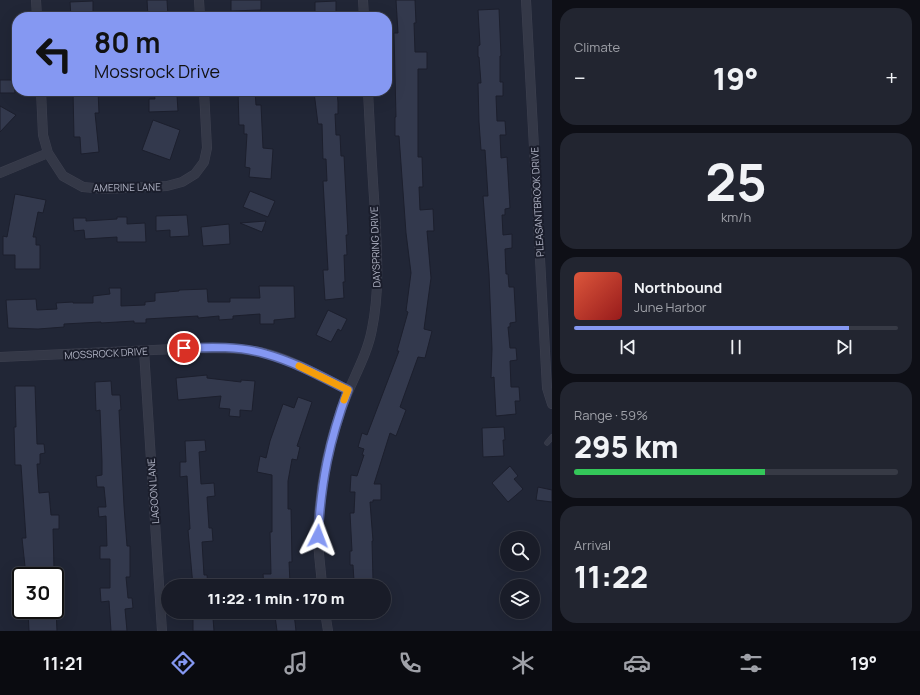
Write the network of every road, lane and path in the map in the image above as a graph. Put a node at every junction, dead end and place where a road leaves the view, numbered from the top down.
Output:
1 (36, 0) edge
2 (200, 0) edge
3 (363, 0) edge
4 (526, 0) edge
5 (37, 12) edge
6 (200, 12) edge
7 (364, 12) edge
8 (41, 96) edge
9 (204, 96) edge
10 (368, 96) edge
11 (48, 153) junction
12 (0, 173) edge
13 (144, 351) junction
14 (0, 357) edge
15 (348, 390) junction
16 (552, 404) edge
17 (552, 437) edge
18 (547, 443) dead end
19 (321, 579) edge
20 (326, 619) edge
21 (162, 631) edge
22 (328, 631) edge

1 - 5 street
2 - 6 street
3 - 7 street
4 - 16 street, PLEASANTBROOK DRIVE
8 - 11 street, AMERINE LANE
9 - 11 street, AMERINE LANE
10 - 15 street, DAYSPRING DRIVE
11 - 12 street
13 - 14 street, MOSSROCK DRIVE
13 - 15 street, MOSSROCK DRIVE
13 - 21 street, LAGOON LANE
15 - 19 street, DAYSPRING DRIVE
17 - 18 lane
20 - 22 street

